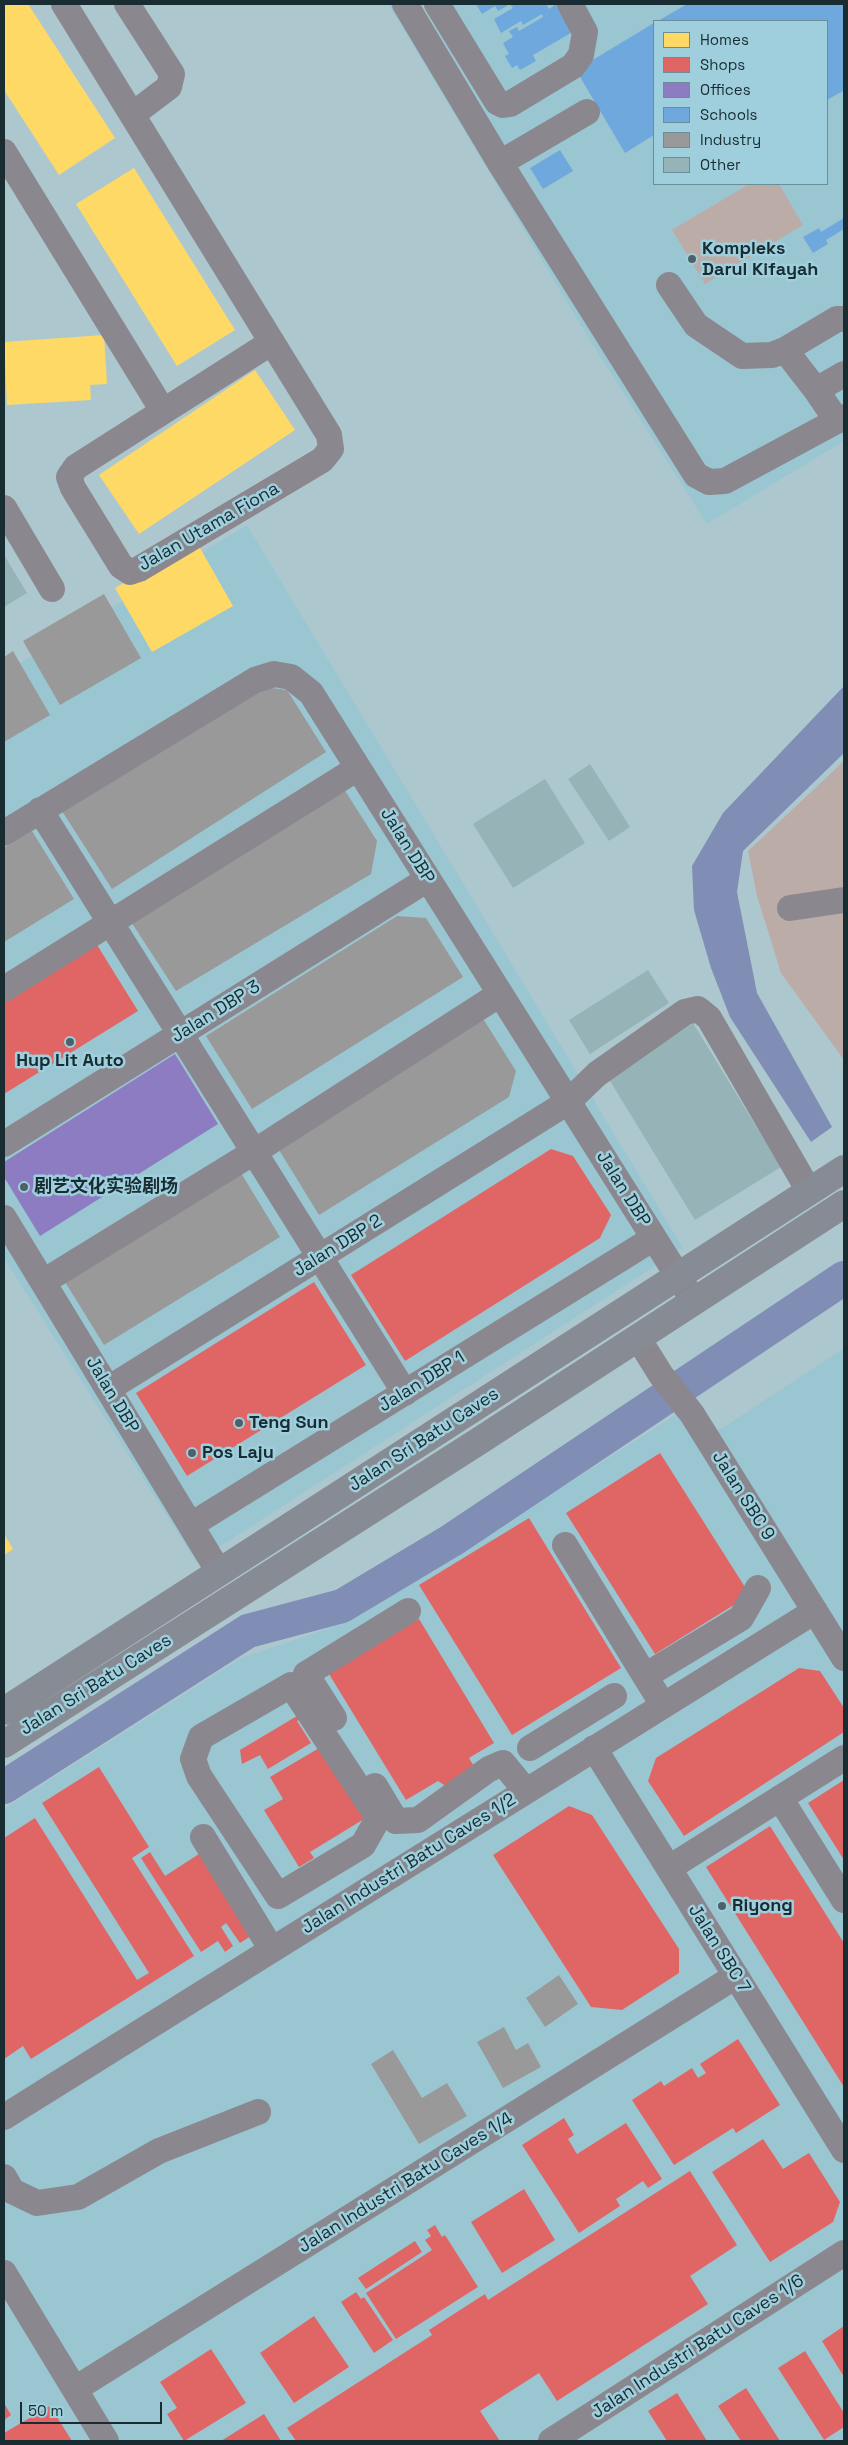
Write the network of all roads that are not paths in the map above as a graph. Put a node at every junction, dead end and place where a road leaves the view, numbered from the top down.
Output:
1 (64, 4) edge
2 (126, 4) edge
3 (405, 4) edge
4 (438, 4) edge
5 (570, 4) edge
6 (586, 112) dead end
7 (132, 115) junction
8 (4, 152) edge
9 (500, 163) junction
10 (669, 285) dead end
11 (844, 319) edge
12 (272, 342) junction
13 (785, 350) junction
14 (844, 374) edge
15 (816, 390) junction
16 (163, 411) junction
17 (841, 419) edge
18 (4, 508) edge
19 (52, 589) dead end
20 (358, 768) junction
21 (40, 810) junction
22 (4, 832) edge
23 (428, 879) junction
24 (844, 900) edge
25 (790, 908) dead end
26 (110, 922) junction
27 (4, 989) edge
28 (500, 994) junction
29 (180, 1034) junction
30 (568, 1102) junction
31 (4, 1144) edge
32 (254, 1152) junction
33 (844, 1169) edge
34 (809, 1191) junction
35 (844, 1204) edge
36 (4, 1218) edge
37 (654, 1238) junction
38 (320, 1258) junction
39 (678, 1276) junction
40 (43, 1282) junction
41 (693, 1300) junction
42 (638, 1338) junction
43 (108, 1390) junction
44 (405, 1393) junction
45 (191, 1525) junction
46 (565, 1545) dead end
47 (219, 1572) junction
48 (758, 1588) dead end
49 (815, 1610) junction
50 (408, 1611) dead end
51 (741, 1618) junction
52 (759, 1645) junction
53 (844, 1658) edge
54 (645, 1676) junction
55 (614, 1696) dead end
56 (663, 1705) junction
57 (4, 1711) edge
58 (587, 1712) junction
59 (4, 1744) edge
60 (600, 1745) junction
61 (844, 1758) edge
62 (561, 1769) junction
63 (526, 1791) junction
64 (780, 1798) junction
65 (418, 1820) junction
66 (203, 1837) dead end
67 (434, 1848) junction
68 (669, 1868) junction
69 (278, 1896) junction
70 (844, 1900) edge
71 (300, 1932) junction
72 (272, 1950) junction
73 (736, 1976) junction
74 (258, 2112) dead end
75 (4, 2117) edge
76 (842, 2143) edge
77 (4, 2177) edge
78 (844, 2253) edge
79 (4, 2273) edge
80 (75, 2390) junction
81 (106, 2441) edge
82 (551, 2441) edge

1 - 7 street
2 - 7 street
3 - 9 street
4 - 5 street
6 - 9 street
7 - 12 street
8 - 16 street
9 - 17 street
10 - 13 street
11 - 13 street
12 - 16 street
12 - 16 street, Jalan Utama Fiona
13 - 15 street
14 - 15 street
15 - 17 street
18 - 19 street
20 - 21 street, Jalan DBP
20 - 23 street, Jalan DBP
20 - 26 street
21 - 22 street, Jalan DBP
21 - 26 street
23 - 28 street, Jalan DBP
23 - 29 street, Jalan DBP 3
24 - 25 street
26 - 27 street
26 - 29 street
28 - 30 street, Jalan DBP
28 - 32 street
29 - 31 street, Jalan DBP 3
29 - 32 street
30 - 34 street, Jalan DBP 2
30 - 37 street, Jalan DBP
30 - 38 street, Jalan DBP 2
32 - 38 street
32 - 40 street
33 - 34 main road, Jalan Sri Batu Caves
34 - 39 main road, Jalan Sri Batu Caves
35 - 41 main road, Jalan Sri Batu Caves
36 - 40 street, Jalan DBP
37 - 39 street, Jalan DBP
37 - 44 street, Jalan DBP 1
38 - 43 street, Jalan DBP 2
38 - 44 street
39 - 41 street, Jalan DBP
39 - 47 main road, Jalan Sri Batu Caves
40 - 43 street, Jalan DBP
41 - 42 main road, Jalan Sri Batu Caves
42 - 49 street, Jalan SBC 9
42 - 59 main road, Jalan Sri Batu Caves
43 - 45 street, Jalan DBP
44 - 45 street, Jalan DBP 1
45 - 47 street, Jalan DBP
46 - 54 street
47 - 57 main road, Jalan Sri Batu Caves
48 - 51 street
49 - 52 street, Jalan Industri Batu Caves 1/2
49 - 53 street, Jalan SBC 9
50 - 65 street
51 - 52 street
51 - 54 street
52 - 56 street, Jalan Industri Batu Caves 1/2
54 - 56 street
55 - 58 street
56 - 60 street, Jalan Industri Batu Caves 1/2
58 - 60 street, Jalan SBC 7
58 - 62 street
60 - 62 street, Jalan Industri Batu Caves 1/2
60 - 68 street, Jalan SBC 7
61 - 64 street
62 - 63 street, Jalan Industri Batu Caves 1/2
63 - 65 street
63 - 67 street, Jalan Industri Batu Caves 1/2
64 - 68 street
64 - 70 street
65 - 67 street
66 - 72 street
67 - 71 street, Jalan Industri Batu Caves 1/2
68 - 73 street, Jalan SBC 7
69 - 69 street
69 - 71 street
71 - 72 street, Jalan Industri Batu Caves 1/2
72 - 75 street, Jalan Industri Batu Caves 1/2
73 - 76 street, Jalan SBC 7
73 - 80 street, Jalan Industri Batu Caves 1/4
74 - 77 street
78 - 82 street, Jalan Industri Batu Caves 1/6
79 - 80 street
80 - 81 street

